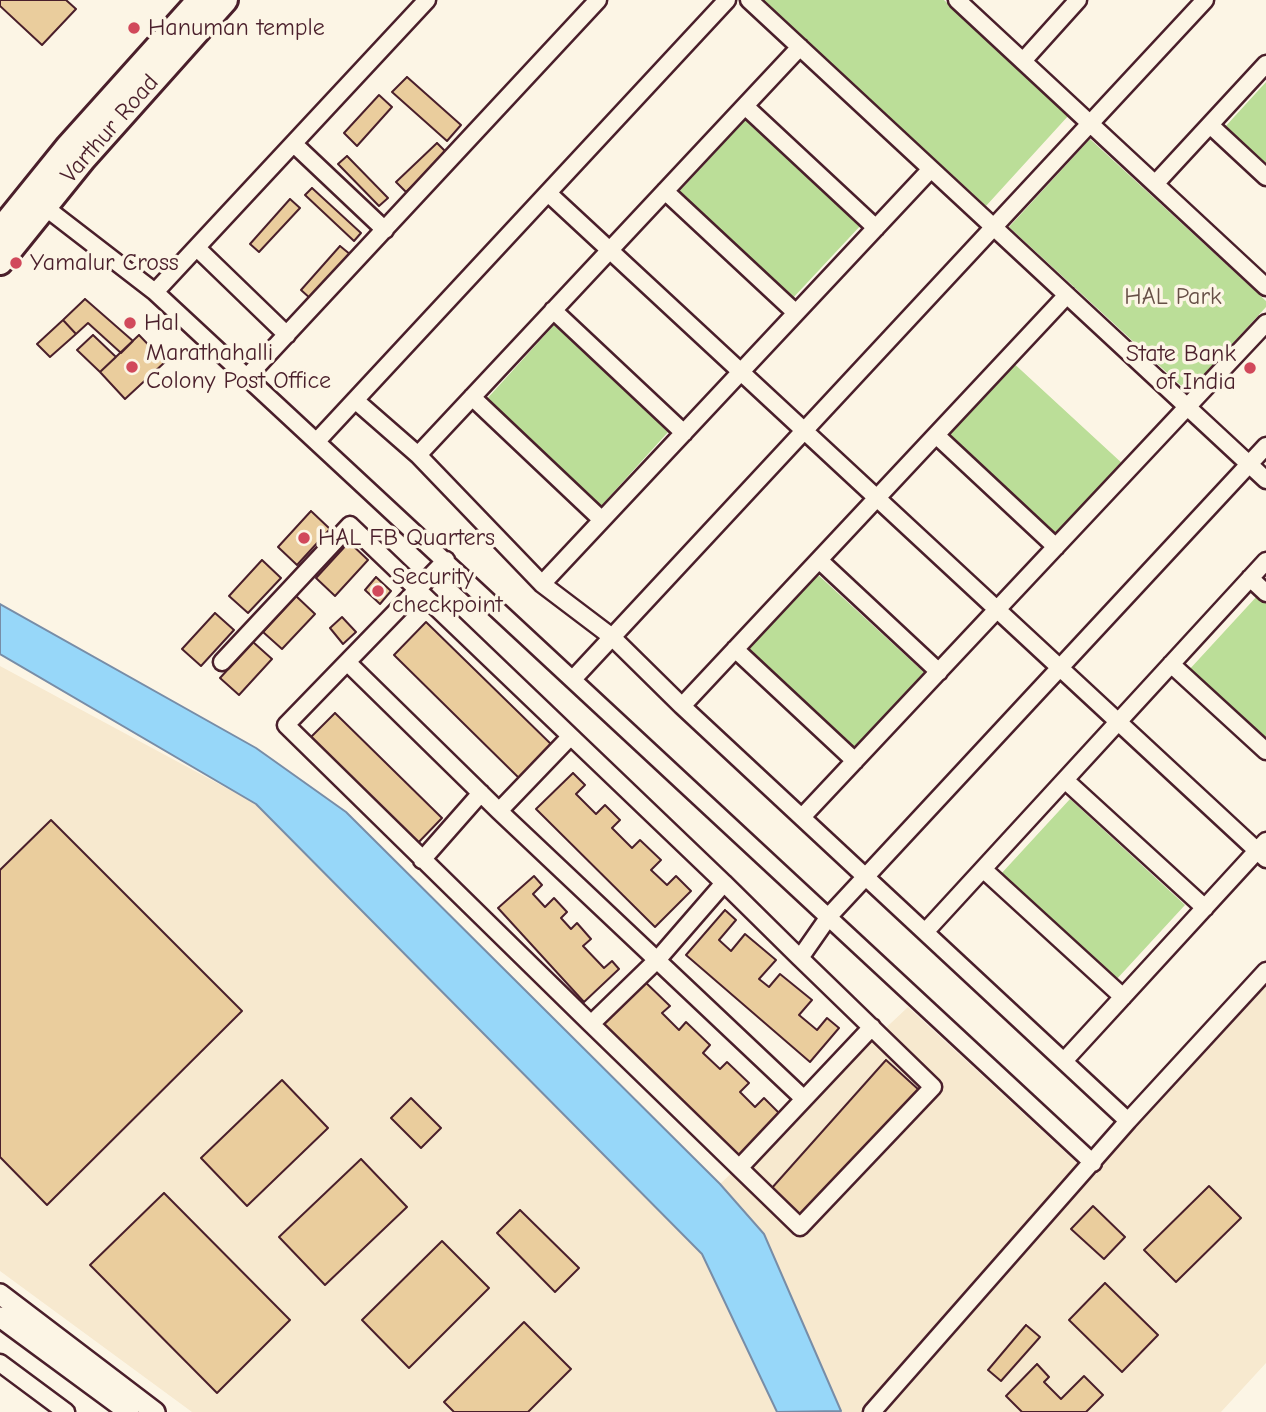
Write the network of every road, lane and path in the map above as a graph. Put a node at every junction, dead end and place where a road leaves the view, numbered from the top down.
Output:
1 (200, 0) edge
2 (225, 0) edge
3 (427, 0) edge
4 (598, 0) edge
5 (727, 0) edge
6 (749, 0) edge
7 (957, 0) edge
8 (1205, 0) edge
9 (1073, 2) edge
10 (800, 47) junction
11 (1023, 61) junction
12 (1266, 64) edge
13 (745, 106) junction
14 (1090, 123) junction
15 (1210, 125) junction
16 (294, 144) junction
17 (931, 169) junction
18 (1266, 177) edge
19 (1155, 184) junction
20 (665, 191) junction
21 (548, 193) junction
22 (36, 200) junction
23 (993, 227) junction
24 (876, 228) junction
25 (385, 230) junction
26 (0, 231) edge
27 (197, 248) junction
28 (610, 250) junction
29 (0, 262) edge
30 (1266, 287) edge
31 (155, 292) junction
32 (1067, 295) junction
33 (553, 310) junction
34 (796, 313) junction
35 (1266, 323) edge
36 (287, 335) junction
37 (741, 372) junction
38 (247, 377) junction
39 (471, 397) junction
40 (355, 400) junction
41 (1187, 407) junction
42 (804, 431) junction
43 (684, 433) junction
44 (936, 435) junction
45 (317, 441) junction
46 (1266, 446) edge
47 (418, 455) junction
48 (1249, 464) junction
49 (1266, 480) edge
50 (877, 498) junction
51 (602, 520) junction
52 (1056, 547) junction
53 (446, 560) junction
54 (819, 560) junction
55 (1266, 561) edge
56 (1250, 578) junction
57 (542, 584) junction
58 (418, 590) junction
59 (1266, 593) edge
60 (997, 610) junction
61 (612, 637) junction
62 (735, 649) junction
63 (222, 662) dead end
64 (348, 663) junction
65 (1171, 664) junction
66 (1060, 668) junction
67 (939, 672) junction
68 (574, 678) junction
69 (682, 706) junction
70 (1118, 722) junction
71 (569, 738) junction
72 (1266, 751) edge
73 (855, 761) junction
74 (1065, 780) junction
75 (481, 793) junction
76 (499, 811) junction
77 (803, 816) junction
78 (1263, 850) edge
79 (422, 860) junction
80 (983, 869) junction
81 (866, 875) junction
82 (724, 883) junction
83 (1205, 908) junction
84 (830, 915) junction
85 (926, 931) junction
86 (800, 958) junction
87 (658, 959) junction
88 (1266, 971) edge
89 (1123, 997) junction
90 (591, 1024) junction
91 (872, 1027) junction
92 (1064, 1061) junction
93 (803, 1098) junction
94 (1128, 1121) junction
95 (1093, 1163) junction
96 (740, 1167) junction
97 (0, 1294) edge
98 (0, 1317) edge
99 (0, 1363) edge
100 (66, 1412) edge
101 (129, 1412) edge
102 (155, 1412) edge
103 (872, 1412) edge

1 - 22 main road, Varthur Road
2 - 22 main road, Varthur Road
3 - 16 street
4 - 25 street
5 - 21 street
6 - 10 street
7 - 11 street
8 - 14 street
9 - 11 street
10 - 13 street
10 - 17 street
11 - 14 street
12 - 15 street
13 - 20 street
13 - 24 street
14 - 19 street
14 - 23 street
15 - 18 street
15 - 19 street
16 - 25 street
16 - 27 street
17 - 23 street
17 - 24 street
19 - 30 street
20 - 28 street
20 - 34 street
21 - 28 street
21 - 40 street
22 - 26 main road, Varthur Road
22 - 29 main road, Varthur Road
22 - 31 street
23 - 32 street
23 - 42 street
24 - 34 street
25 - 36 street
27 - 31 street
27 - 36 street
28 - 33 street
28 - 37 street
31 - 38 street
32 - 41 street
32 - 44 street
33 - 39 street
33 - 43 street
34 - 37 street
35 - 41 street
36 - 38 street
37 - 42 street
37 - 43 street
38 - 45 street
39 - 47 street
39 - 51 street
40 - 45 street
40 - 47 street
41 - 48 street
41 - 52 street
42 - 50 street
42 - 61 street
43 - 51 street
44 - 50 street
44 - 52 street
45 - 53 street
46 - 48 street
47 - 57 street
48 - 49 street
48 - 66 street
50 - 54 street
50 - 60 street
51 - 57 street
52 - 60 street
53 - 58 street
53 - 68 street
54 - 62 street
54 - 67 street
55 - 56 street
56 - 59 street
56 - 65 street
57 - 61 street
58 - 63 street
58 - 64 street
58 - 71 street
60 - 66 street
60 - 67 street
61 - 68 street
61 - 69 street
62 - 69 street
62 - 73 street
64 - 75 street
64 - 79 street
65 - 70 street
65 - 72 street
66 - 70 street
66 - 81 street
67 - 73 street
68 - 84 street
69 - 77 street
70 - 74 street
70 - 78 street
71 - 76 street
71 - 82 street
73 - 77 street
74 - 80 street
74 - 83 street
75 - 76 street
75 - 79 street
76 - 87 street
77 - 81 street
78 - 83 street
79 - 90 street
80 - 85 street
80 - 89 street
81 - 84 street
81 - 85 street
82 - 86 street
82 - 87 street
83 - 89 street
84 - 86 street
84 - 95 street
85 - 92 street
86 - 91 street
87 - 90 street
87 - 93 street
88 - 94 street
89 - 92 street
90 - 96 street
91 - 93 street
91 - 96 street
92 - 94 street
93 - 96 street
94 - 95 street
95 - 103 street
97 - 102 street
98 - 101 street
99 - 100 street

